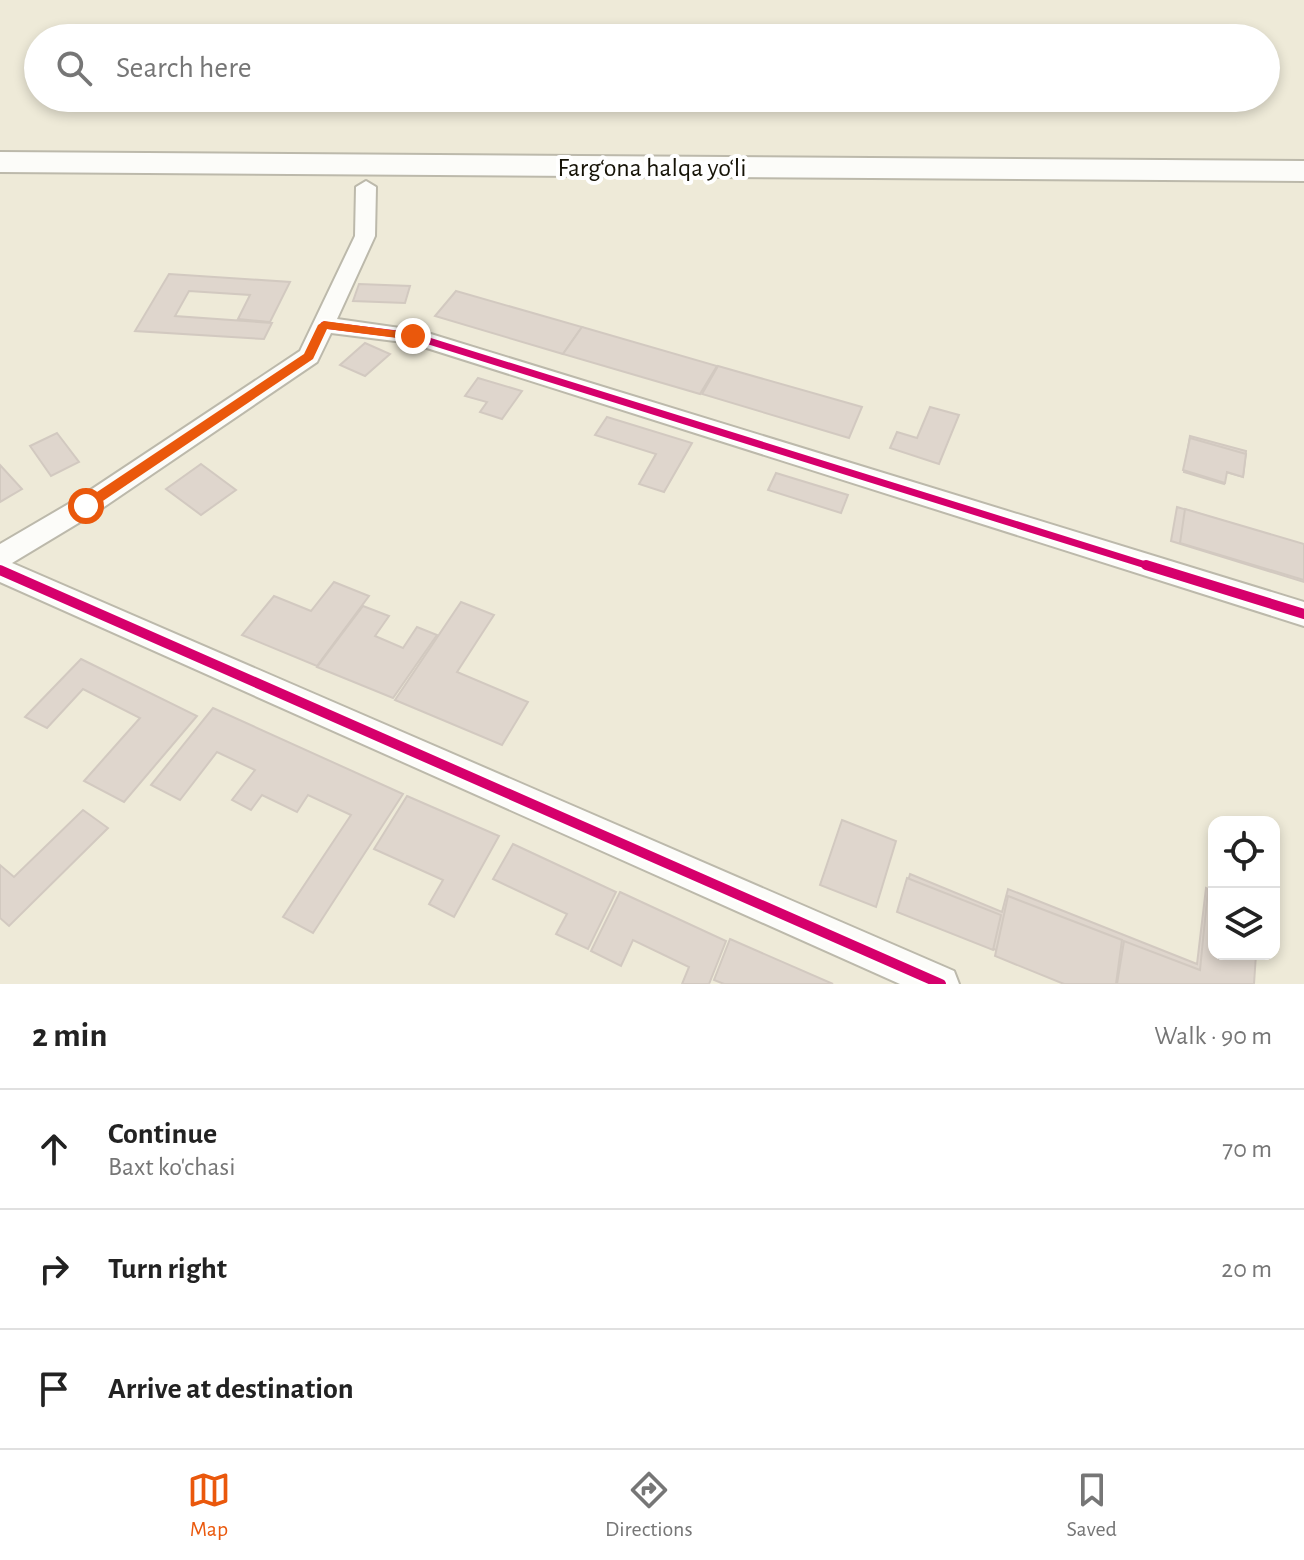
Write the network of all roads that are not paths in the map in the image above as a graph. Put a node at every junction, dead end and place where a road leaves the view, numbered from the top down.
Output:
1 (0, 162) edge
2 (1304, 171) edge
3 (0, 183) edge
4 (366, 187) junction
5 (1304, 190) edge
6 (324, 325) junction
7 (0, 557) edge
8 (0, 570) edge
9 (1304, 614) edge
10 (941, 984) edge

1 - 2 highway, Farg‘ona halqa yo‘li
3 - 4 highway, Farg‘ona halqa yo‘li
4 - 5 highway, Farg‘ona halqa yo‘li
4 - 6 street
6 - 7 street
6 - 9 street
8 - 10 street

